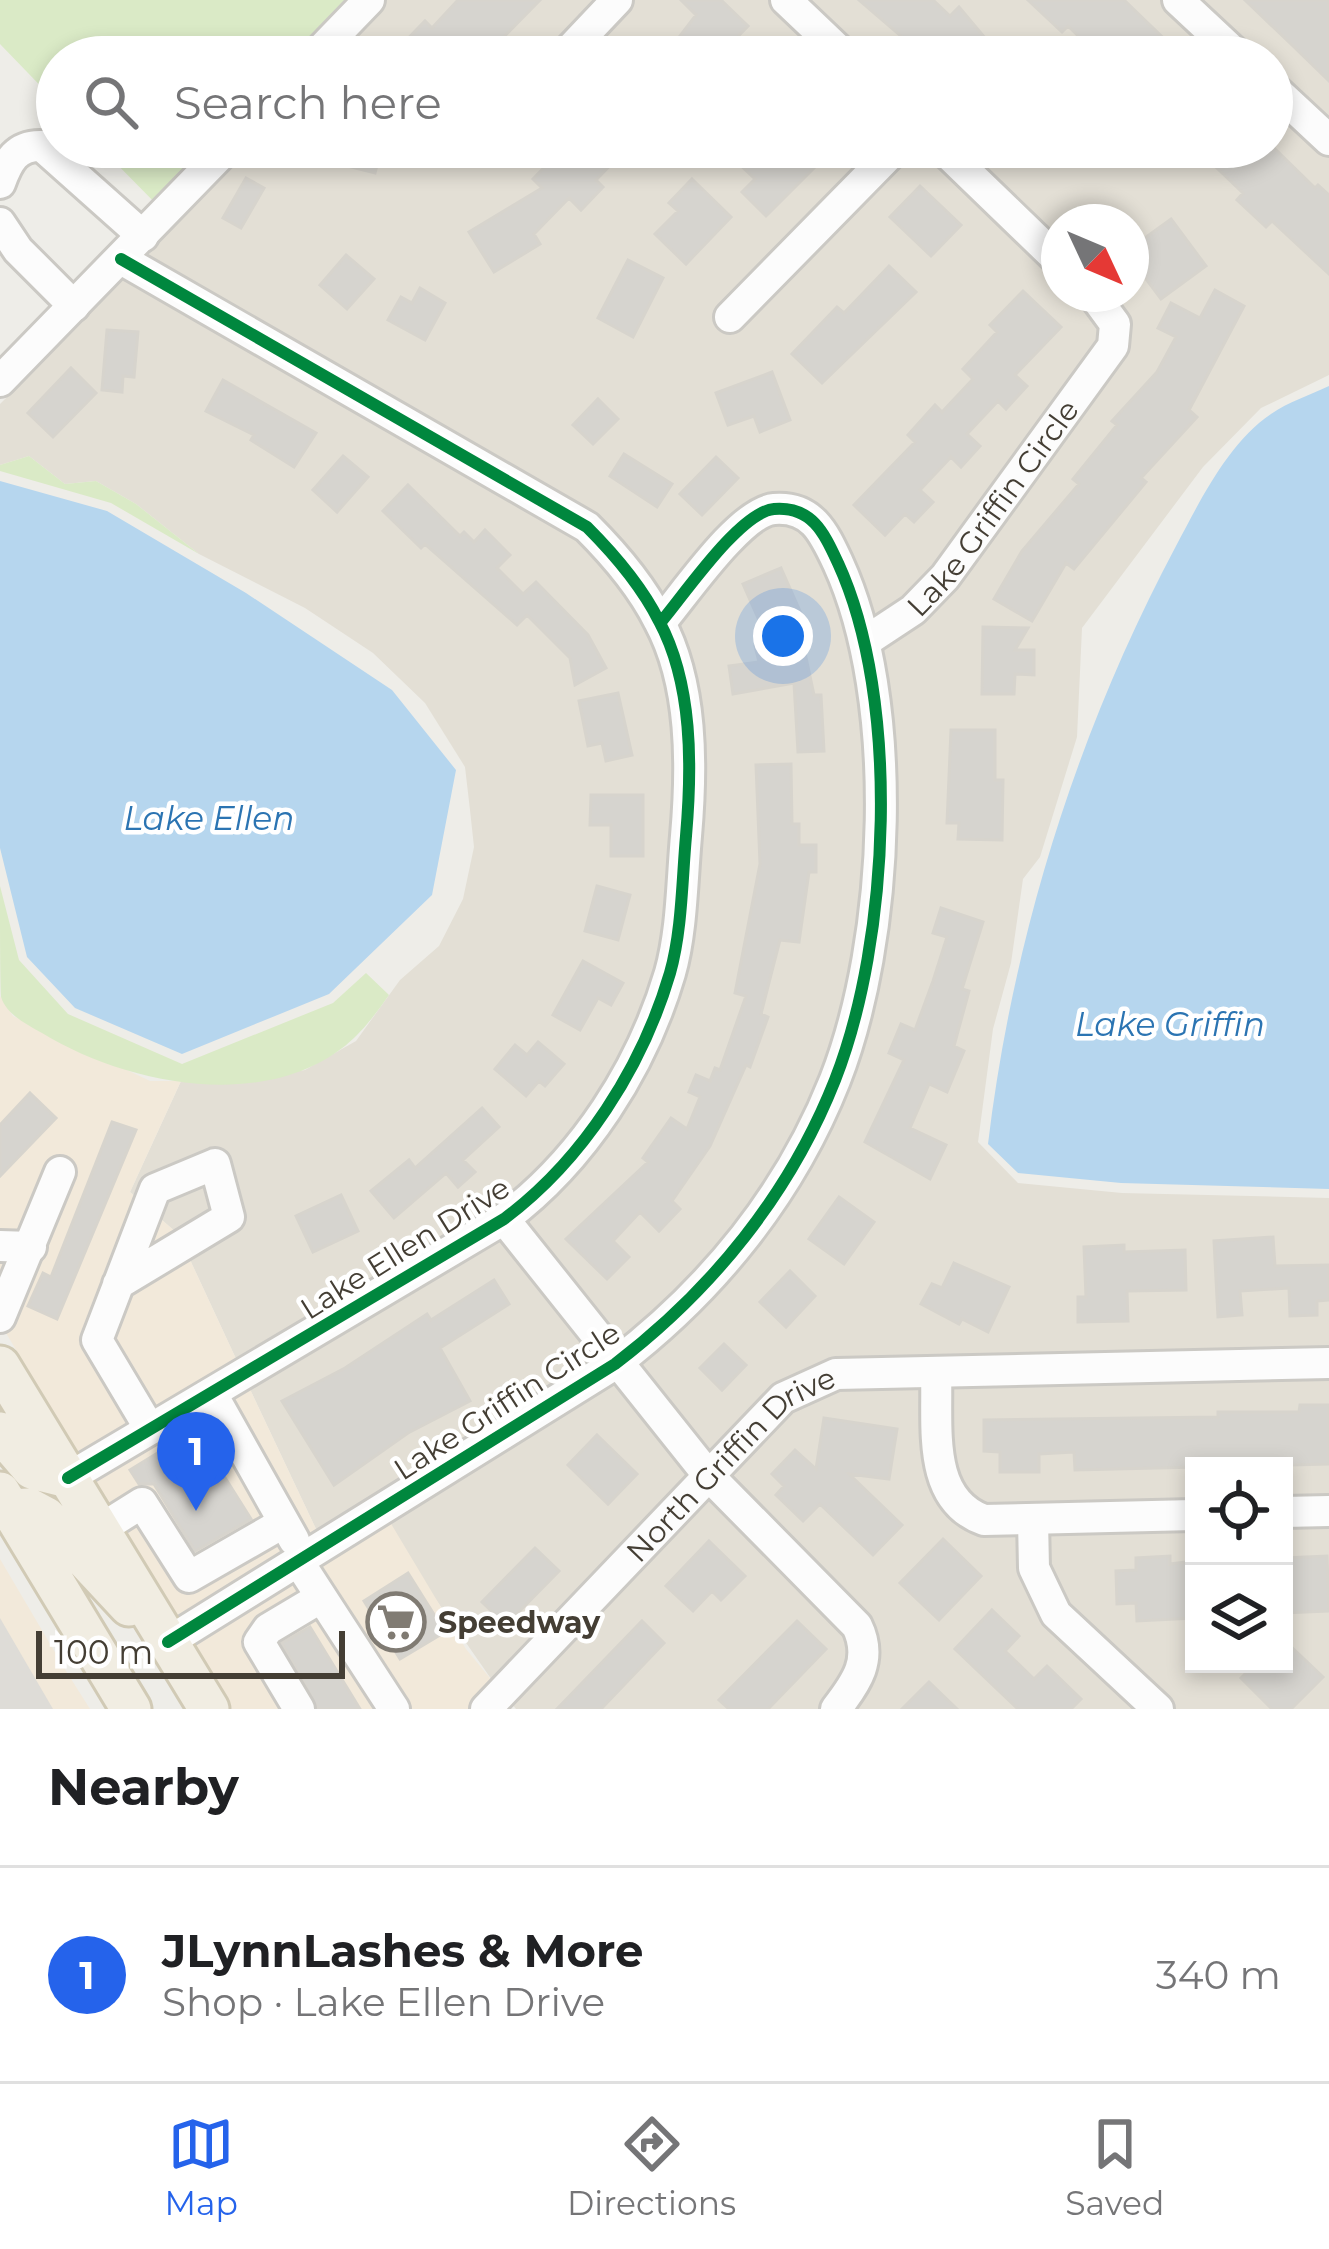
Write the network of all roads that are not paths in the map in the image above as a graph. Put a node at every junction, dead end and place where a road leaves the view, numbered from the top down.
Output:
1 (369, 0) edge
2 (617, 0) edge
3 (786, 0) edge
4 (1178, 0) edge
5 (334, 36) edge
6 (583, 36) edge
7 (824, 36) edge
8 (1217, 36) edge
9 (1293, 107) edge
10 (1329, 140) edge
11 (36, 146) edge
12 (67, 168) edge
13 (208, 168) edge
14 (875, 168) edge
15 (962, 168) edge
16 (0, 183) edge
17 (0, 224) edge
18 (143, 236) junction
19 (1041, 244) edge
20 (121, 259) junction
21 (74, 306) junction
22 (1106, 312) edge
23 (730, 316) dead end
24 (0, 381) edge
25 (661, 622) junction
26 (866, 640) junction
27 (60, 1172) dead end
28 (503, 1219) junction
29 (0, 1246) edge
30 (32, 1247) junction
31 (118, 1284) dead end
32 (0, 1317) edge
33 (1329, 1363) edge
34 (615, 1364) junction
35 (0, 1366) edge
36 (936, 1374) junction
37 (212, 1394) junction
38 (150, 1430) junction
39 (0, 1432) edge
40 (708, 1475) junction
41 (68, 1478) junction
42 (5, 1500) edge
43 (1329, 1511) edge
44 (1293, 1512) edge
45 (1185, 1515) edge
46 (1033, 1520) junction
47 (283, 1523) junction
48 (100, 1529) junction
49 (174, 1554) junction
50 (301, 1559) junction
51 (132, 1583) junction
52 (320, 1598) junction
53 (168, 1642) junction
54 (297, 1708) edge
55 (131, 1709) edge
56 (209, 1709) edge
57 (394, 1709) edge
58 (486, 1709) edge
59 (836, 1709) edge
60 (1158, 1709) edge

1 - 5 street
2 - 6 street
3 - 7 street
4 - 8 street
9 - 10 street
11 - 16 street
12 - 18 street
13 - 18 street
14 - 23 street
15 - 19 street
17 - 21 street
18 - 20 street
20 - 21 street
20 - 25 street, Lake Ellen Drive
21 - 24 street
22 - 26 street, Lake Griffin Circle
25 - 26 street
25 - 28 street, Lake Ellen Drive
26 - 34 street, Lake Griffin Circle
27 - 30 street
28 - 34 street
28 - 37 street, Lake Ellen Drive
29 - 30 street
30 - 32 street
31 - 38 street
33 - 36 street, North Griffin Drive
34 - 40 street
34 - 50 street, Lake Griffin Circle
35 - 41 main road
36 - 40 street, North Griffin Drive
36 - 46 street
37 - 38 street, Lake Ellen Drive
37 - 47 street
38 - 41 street, Lake Ellen Drive
39 - 41 main road
40 - 58 street, North Griffin Drive
40 - 59 street
41 - 48 main road
42 - 53 main road
42 - 55 main road
43 - 44 street
45 - 46 street
46 - 60 street
47 - 49 street
47 - 50 street
48 - 49 street
48 - 51 main road
49 - 51 street
50 - 52 street
50 - 53 street, Lake Griffin Circle
51 - 53 main road
52 - 54 street
52 - 57 street
53 - 56 main road

